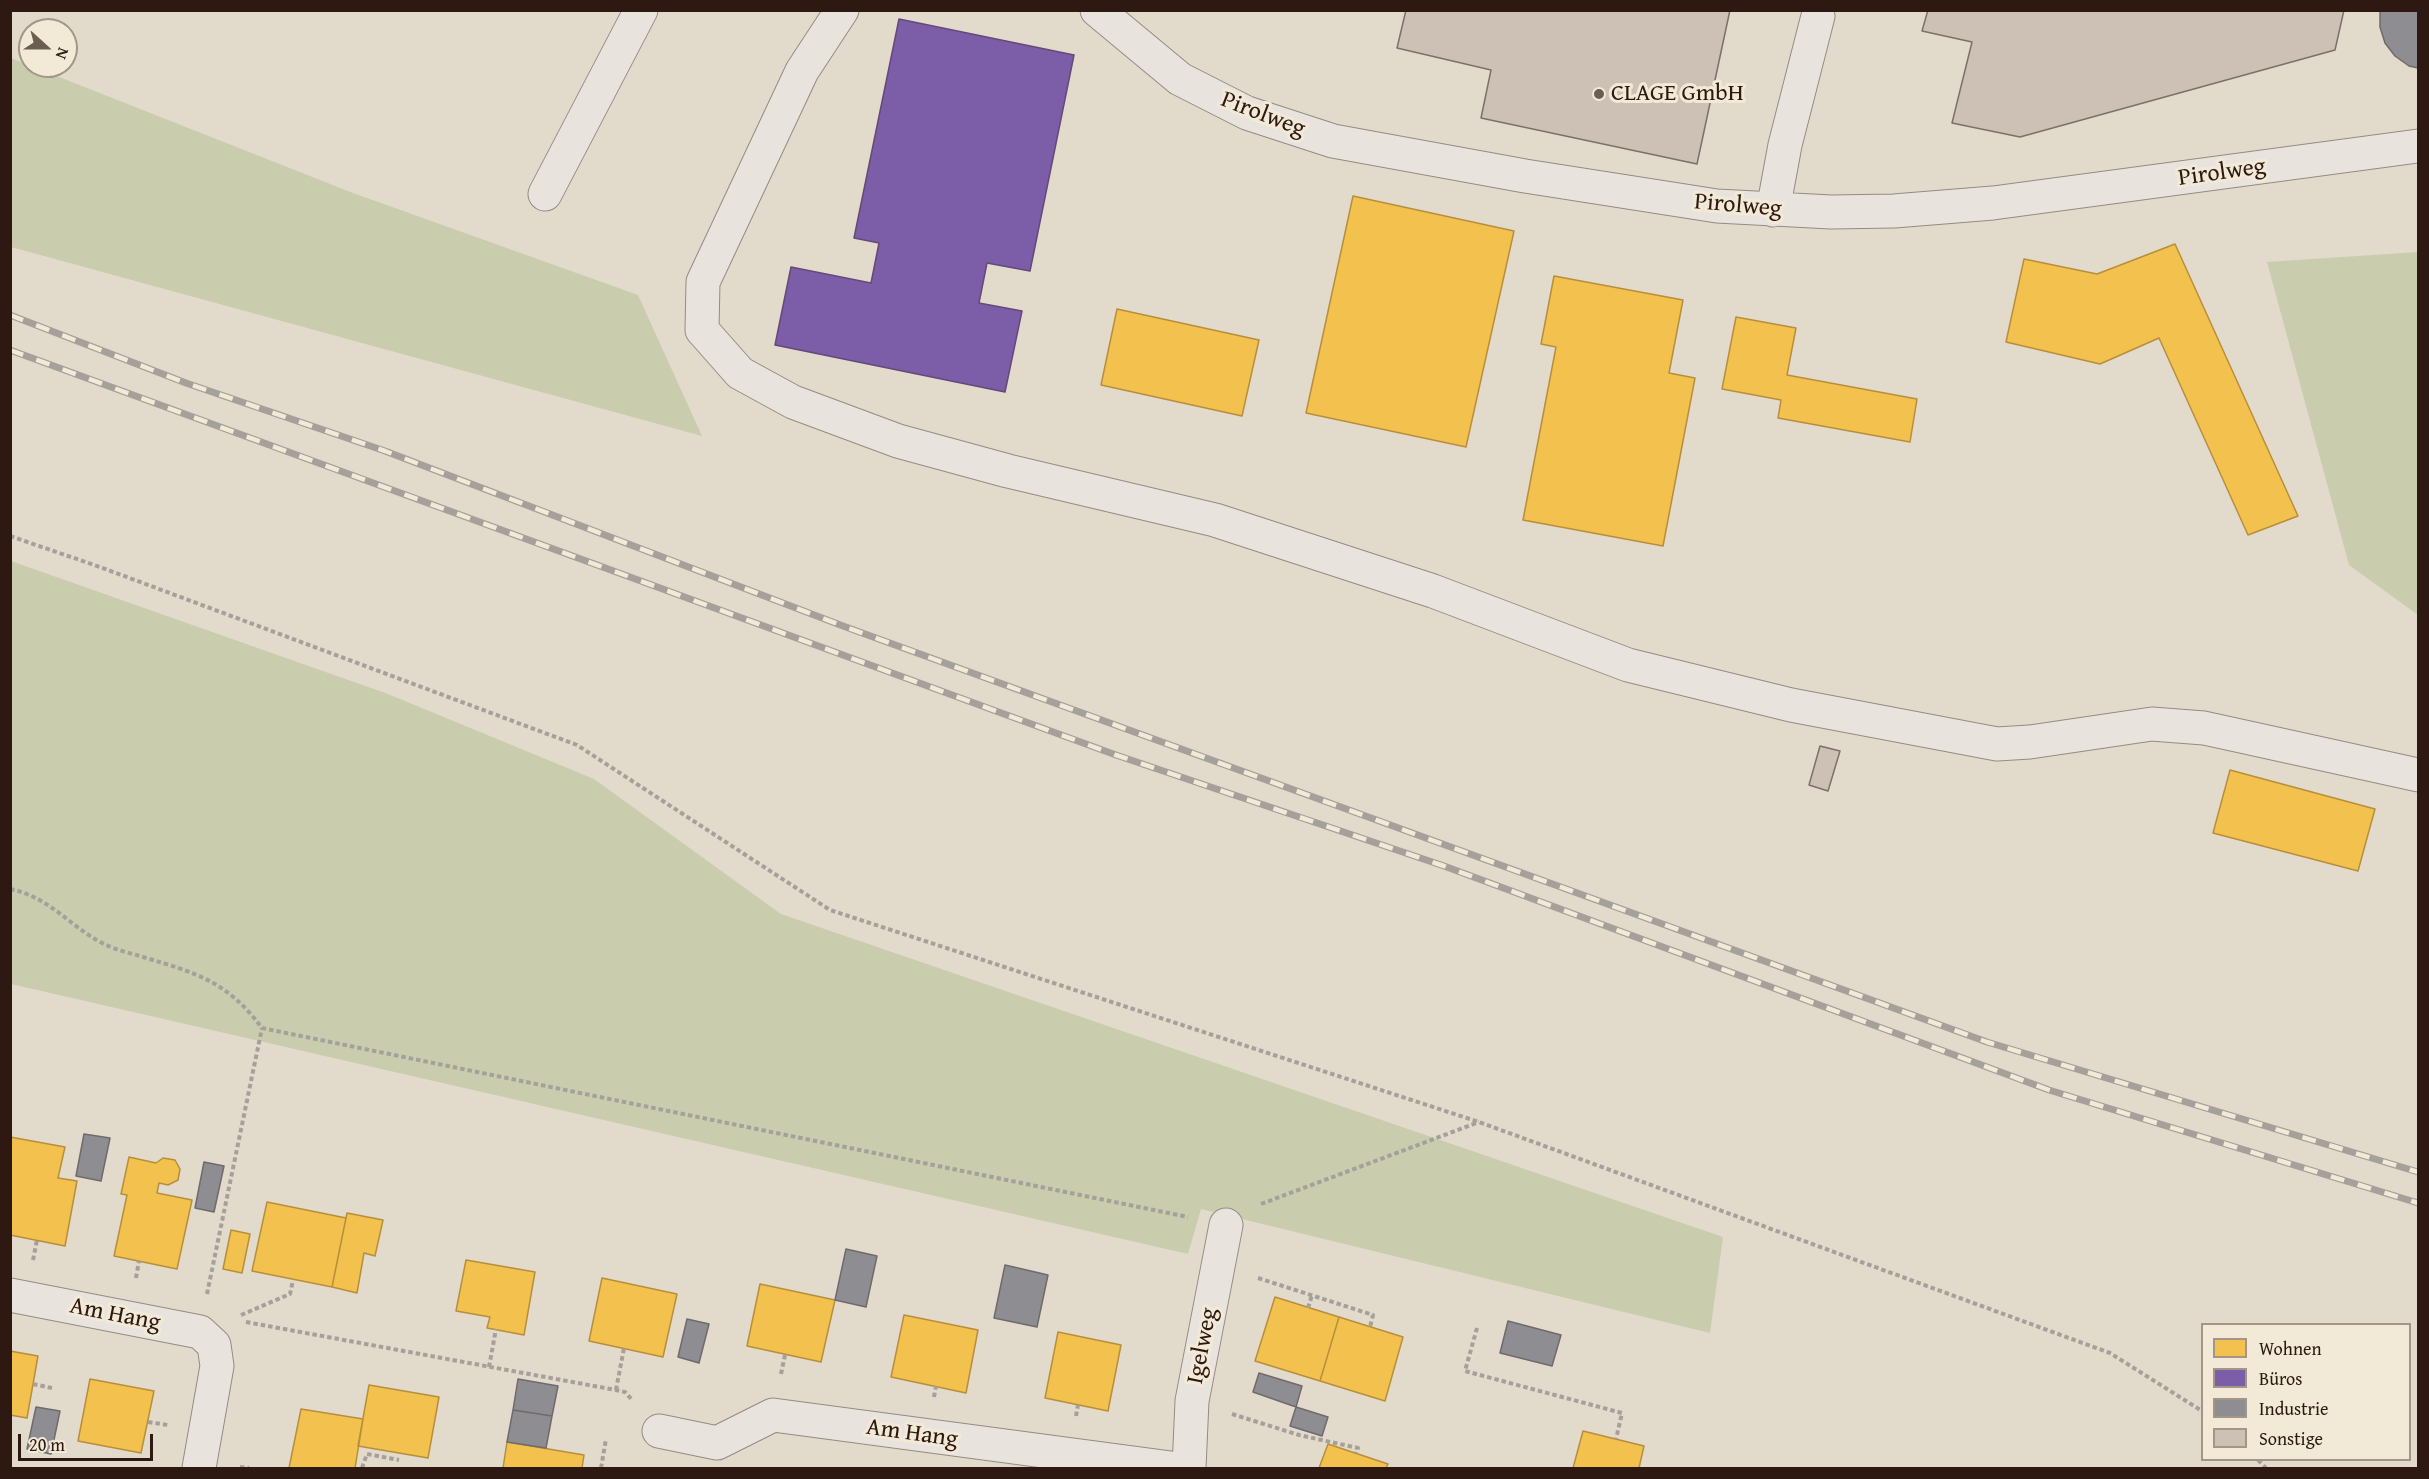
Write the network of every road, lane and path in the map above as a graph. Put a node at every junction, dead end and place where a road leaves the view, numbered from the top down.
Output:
1 (641, 10) edge
2 (842, 10) edge
3 (1096, 10) edge
4 (1818, 16) dead end
5 (2418, 146) edge
6 (545, 194) dead end
7 (1773, 210) junction
8 (10, 536) edge
9 (2418, 775) edge
10 (10, 889) edge
11 (262, 1028) junction
12 (1479, 1122) junction
13 (1226, 1225) junction
14 (1218, 1266) junction
15 (293, 1280) dead end
16 (10, 1295) edge
17 (1312, 1295) junction
18 (1308, 1308) dead end
19 (242, 1321) dead end
20 (1370, 1327) dead end
21 (1477, 1328) dead end
22 (496, 1329) dead end
23 (215, 1332) junction
24 (624, 1348) dead end
25 (489, 1367) junction
26 (33, 1384) dead end
27 (52, 1388) dead end
28 (1192, 1401) junction
29 (2201, 1410) edge
30 (660, 1431) dead end
31 (606, 1439) dead end
32 (1616, 1439) dead end
33 (1356, 1454) dead end
34 (399, 1460) dead end
35 (199, 1468) edge
36 (362, 1468) edge
37 (601, 1468) edge
38 (1171, 1468) edge
39 (1189, 1468) edge

1 - 6 street
2 - 9 street
3 - 7 street, Pirolweg
4 - 7 street
5 - 7 street, Pirolweg
8 - 12 path
10 - 11 path
11 - 13 path
11 - 23 path
12 - 13 path
12 - 29 path
13 - 14 street, Igelweg
14 - 17 path
14 - 28 street, Igelweg
15 - 23 path
16 - 23 street, Am Hang
17 - 18 path
17 - 20 path
19 - 25 path
21 - 32 path
22 - 25 path
23 - 35 street
24 - 25 path
26 - 27 path
28 - 33 path
28 - 39 street, Igelweg
30 - 38 street, Am Hang
31 - 37 path
34 - 36 path

